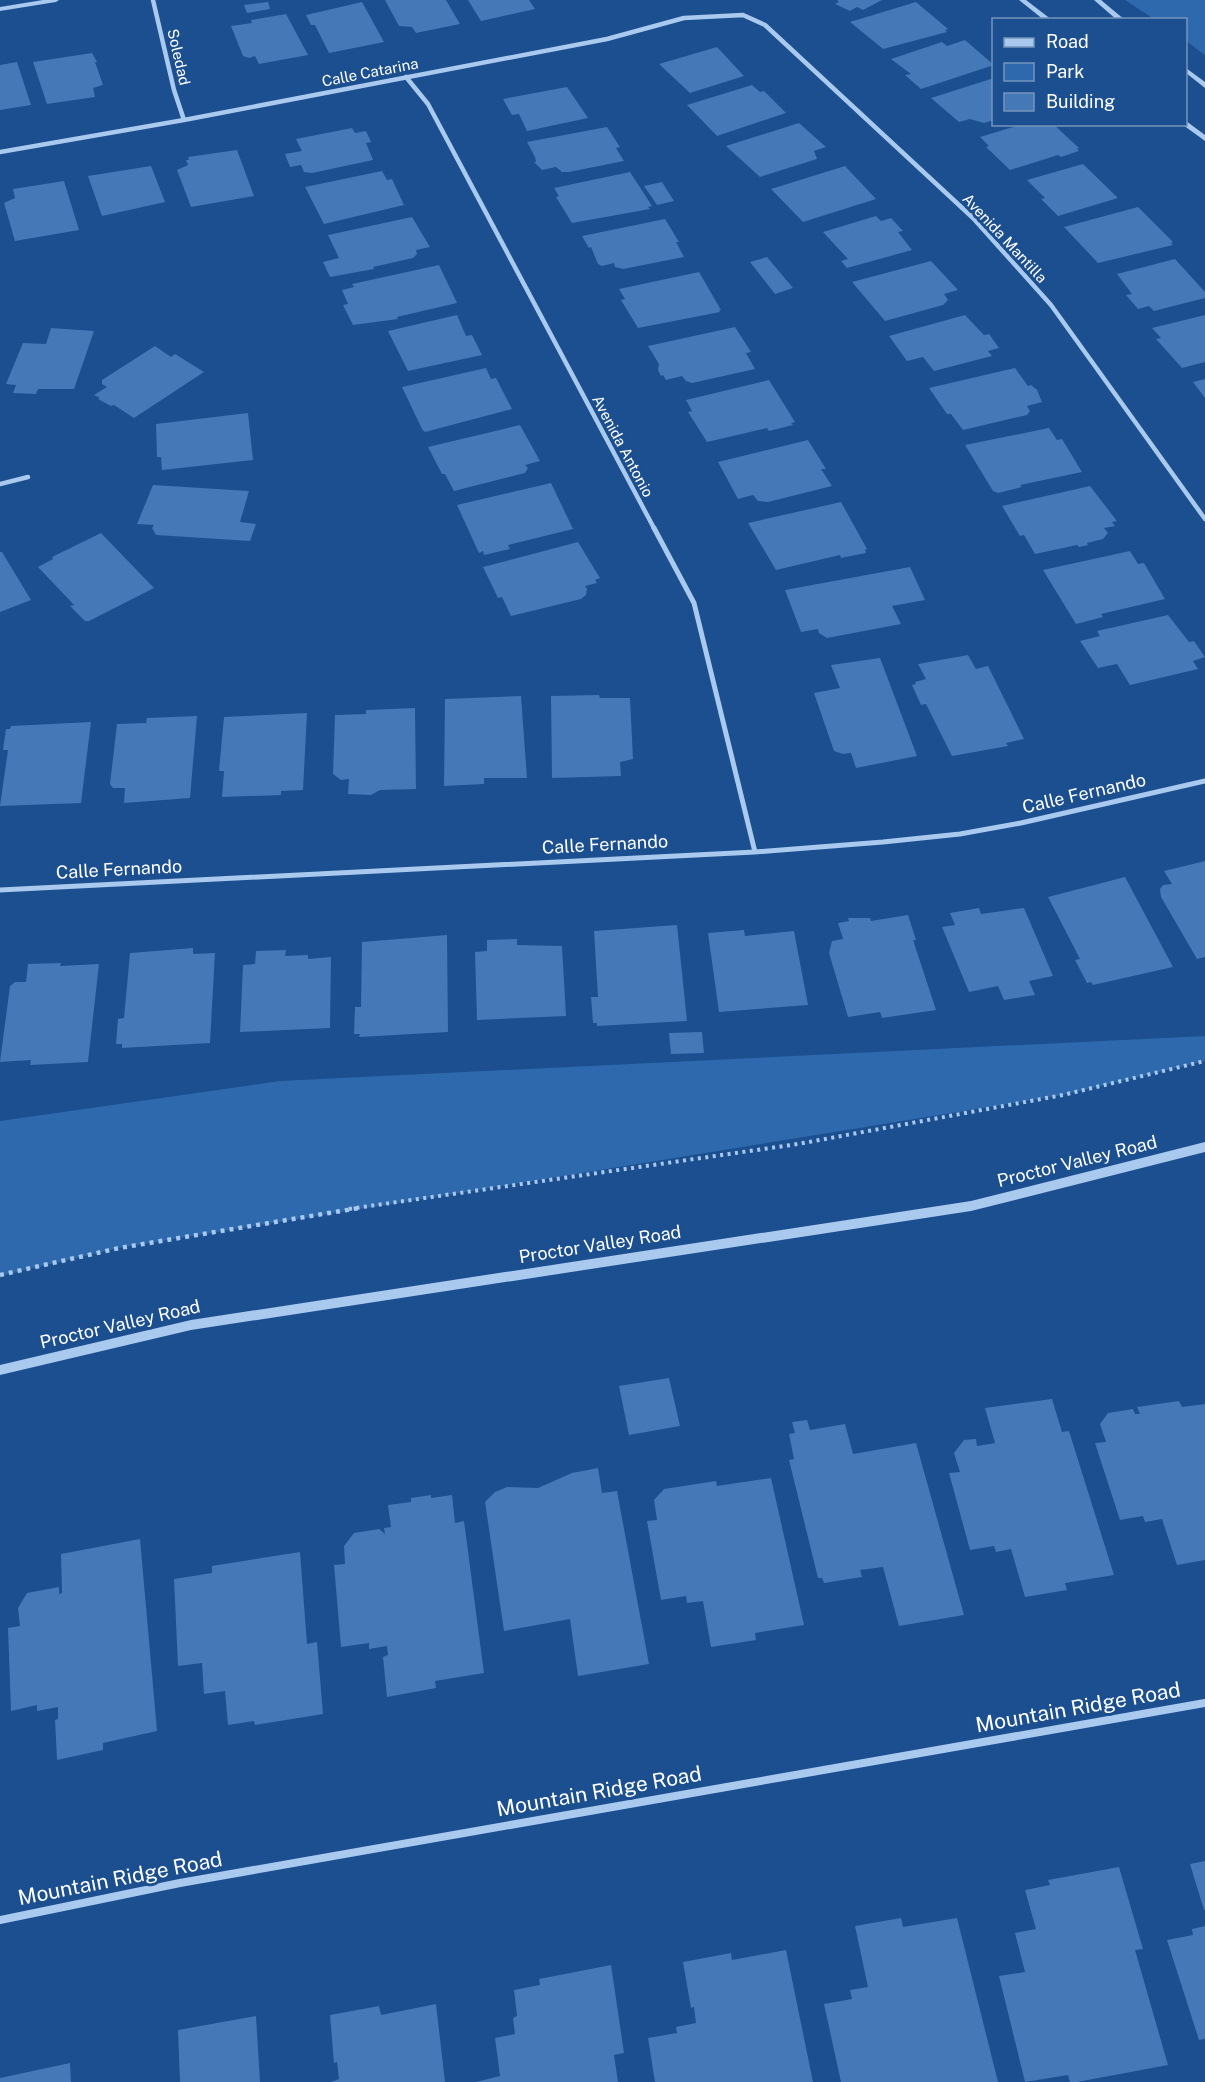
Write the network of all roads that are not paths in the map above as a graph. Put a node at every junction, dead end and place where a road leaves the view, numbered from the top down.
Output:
1 (56, 0) edge
2 (153, 0) edge
3 (1022, 0) edge
4 (1097, 0) edge
5 (0, 9) edge
6 (743, 15) joint
7 (1046, 18) edge
8 (1120, 18) edge
9 (1187, 72) edge
10 (406, 77) junction
11 (1205, 86) edge
12 (184, 120) junction
13 (1187, 125) edge
14 (1205, 139) edge
15 (0, 152) edge
16 (28, 477) dead end
17 (0, 484) edge
18 (1205, 519) edge
19 (1205, 781) edge
20 (756, 852) junction
21 (0, 890) edge
22 (1205, 1148) edge
23 (0, 1370) edge
24 (1205, 1703) edge
25 (0, 1920) edge

1 - 5 street
2 - 12 street, Soledad
3 - 7 street
4 - 8 street
6 - 10 street, Calle Catarina
6 - 18 street, Avenida Mantilla
9 - 11 street
10 - 12 street, Calle Catarina
10 - 20 street, Avenida Antonio
12 - 15 street, Calle Catarina
13 - 14 street
16 - 17 street
19 - 20 street, Calle Fernando
20 - 21 street, Calle Fernando
22 - 23 street, Proctor Valley Road
24 - 25 street, Mountain Ridge Road

